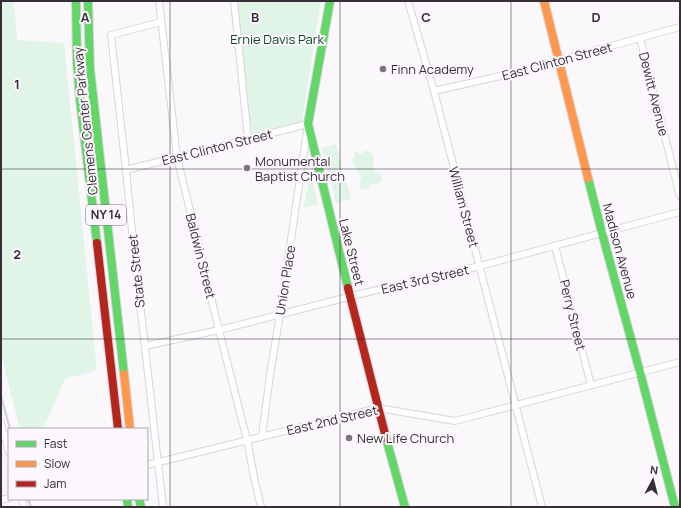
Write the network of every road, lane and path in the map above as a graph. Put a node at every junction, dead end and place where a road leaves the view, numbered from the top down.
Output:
1 (76, 1) edge
2 (88, 1) edge
3 (158, 1) edge
4 (234, 1) edge
5 (330, 1) edge
6 (408, 1) edge
7 (544, 1) edge
8 (161, 22) junction
9 (680, 27) edge
10 (640, 38) junction
11 (558, 61) junction
12 (434, 91) junction
13 (308, 124) junction
14 (248, 139) junction
15 (177, 157) junction
16 (126, 170) junction
17 (680, 196) edge
18 (680, 212) edge
19 (602, 233) junction
20 (555, 246) junction
21 (480, 266) junction
22 (351, 296) junction
23 (280, 314) junction
24 (219, 330) junction
25 (145, 346) junction
26 (680, 362) edge
27 (640, 372) junction
28 (591, 385) junction
29 (515, 405) junction
30 (378, 408) junction
31 (1, 423) edge
32 (118, 428) edge
33 (130, 428) edge
34 (262, 436) junction
35 (247, 440) junction
36 (3, 441) edge
37 (8, 450) edge
38 (158, 462) junction
39 (148, 465) edge
40 (163, 507) edge
41 (261, 507) edge
42 (405, 507) edge
43 (542, 507) edge
44 (674, 507) edge

1 - 32 main road, Clemens Center Parkway / NY 14
2 - 33 main road, Clemens Center Parkway / NY 14
3 - 8 street, Baldwin Street
4 - 14 street
5 - 13 main road, Lake Street
6 - 12 street, William Street
7 - 11 main road, Madison Avenue
8 - 15 street, Baldwin Street
8 - 16 street, State Street
9 - 10 street, East Clinton Street
10 - 11 street, East Clinton Street
10 - 17 street, Dewitt Avenue
11 - 12 street, East Clinton Street
11 - 19 main road, Madison Avenue
12 - 21 street, William Street
13 - 14 street, East Clinton Street
13 - 22 main road, Lake Street
13 - 23 street, Union Place
14 - 15 street, East Clinton Street
15 - 16 street, East Clinton Street
15 - 24 street, Baldwin Street
16 - 25 street, State Street
18 - 19 street, East 3rd Street
19 - 20 street, East 3rd Street
19 - 27 main road, Madison Avenue
20 - 21 street, East 3rd Street
20 - 28 street, Perry Street
21 - 22 street, East 3rd Street
21 - 29 street, William Street
22 - 23 street, East 3rd Street
22 - 30 main road, Lake Street
23 - 24 street, East 3rd Street
23 - 34 street, Union Place
24 - 25 street, East 3rd Street
24 - 35 street, Baldwin Street
25 - 38 street, State Street
26 - 27 street, East 2nd Street
27 - 28 street, East 2nd Street
27 - 44 main road, Madison Avenue
28 - 29 street, East 2nd Street
29 - 30 street, East 2nd Street
29 - 43 street, William Street
30 - 34 street, East 2nd Street
30 - 42 main road, Lake Street
31 - 36 street
34 - 35 street, East 2nd Street
35 - 38 street, East 2nd Street
35 - 41 street, Baldwin Street
36 - 37 street
38 - 39 street, East 2nd Street
38 - 40 street, State Street

